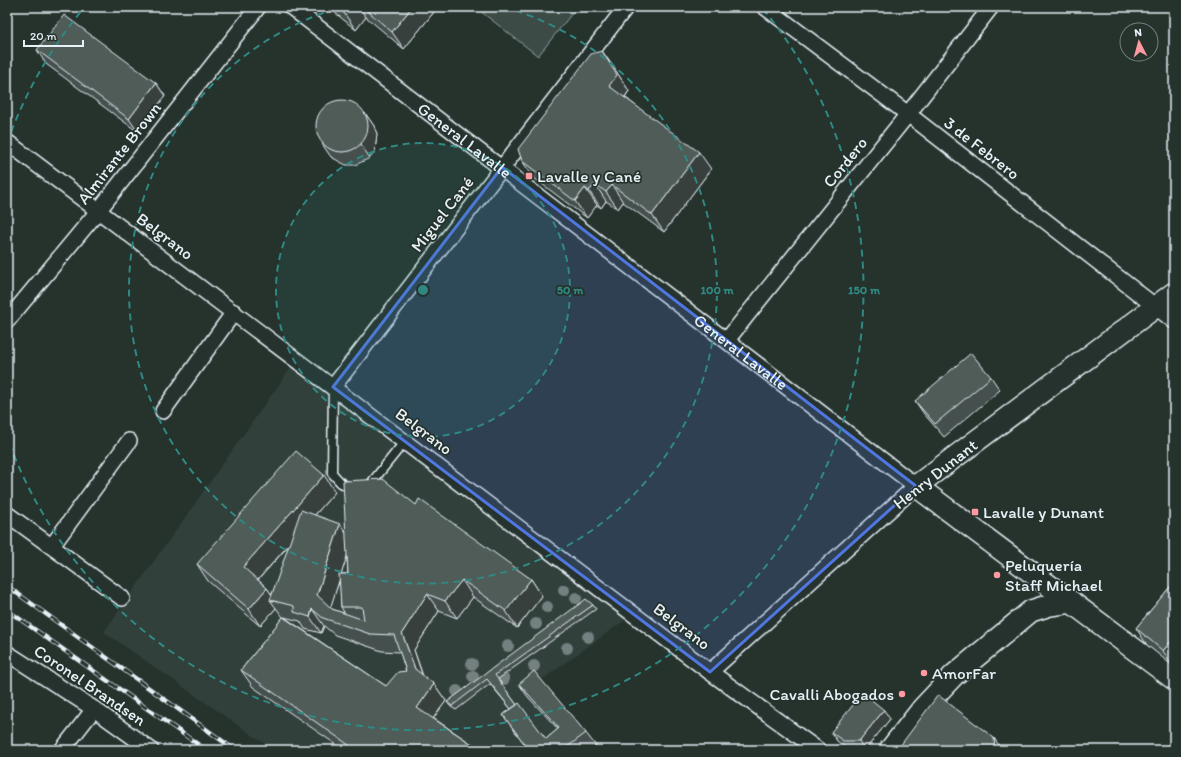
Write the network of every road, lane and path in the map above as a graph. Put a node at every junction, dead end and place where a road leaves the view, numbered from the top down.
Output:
1 (258, 7) edge
2 (292, 7) edge
3 (626, 7) edge
4 (765, 7) edge
5 (991, 7) edge
6 (908, 114) junction
7 (7, 142) edge
8 (502, 167) junction
9 (98, 210) junction
10 (1174, 293) edge
11 (1156, 307) junction
12 (234, 312) junction
13 (7, 321) edge
14 (1174, 321) edge
15 (727, 340) junction
16 (333, 387) junction
17 (163, 412) dead end
18 (129, 441) dead end
19 (405, 441) junction
20 (916, 486) junction
21 (7, 514) edge
22 (52, 546) junction
23 (1030, 570) junction
24 (122, 598) dead end
25 (1072, 602) junction
26 (1030, 611) junction
27 (7, 653) edge
28 (710, 672) junction
29 (1174, 679) edge
30 (94, 709) junction
31 (62, 750) edge
32 (152, 750) edge
33 (818, 750) edge
34 (890, 750) edge

1 - 9 street, Almirante Brown
2 - 8 street, General Lavalle
3 - 8 street, Miguel Cané
4 - 6 street, 3 de Febrero
5 - 6 street, Cordero
6 - 11 street, 3 de Febrero
6 - 15 street, Cordero
7 - 9 street, Belgrano
8 - 15 street, General Lavalle
8 - 16 street, Miguel Cané
9 - 12 street, Belgrano
9 - 13 street, Almirante Brown
10 - 11 street, Henry Dunant
11 - 14 street, 3 de Febrero
11 - 20 street, Henry Dunant
12 - 16 street, Belgrano
12 - 17 street
15 - 20 street, General Lavalle
16 - 19 street, Belgrano
16 - 19 lane
18 - 22 street
19 - 28 street, Belgrano
20 - 23 street, General Lavalle
20 - 28 street, Henry Dunant
21 - 22 street
22 - 24 street
23 - 25 street, General Lavalle
23 - 26 street
25 - 26 street
25 - 29 street, General Lavalle
26 - 34 street
27 - 30 street, Coronel Brandsen
28 - 33 street, Belgrano
30 - 31 street
30 - 32 street, Coronel Brandsen

